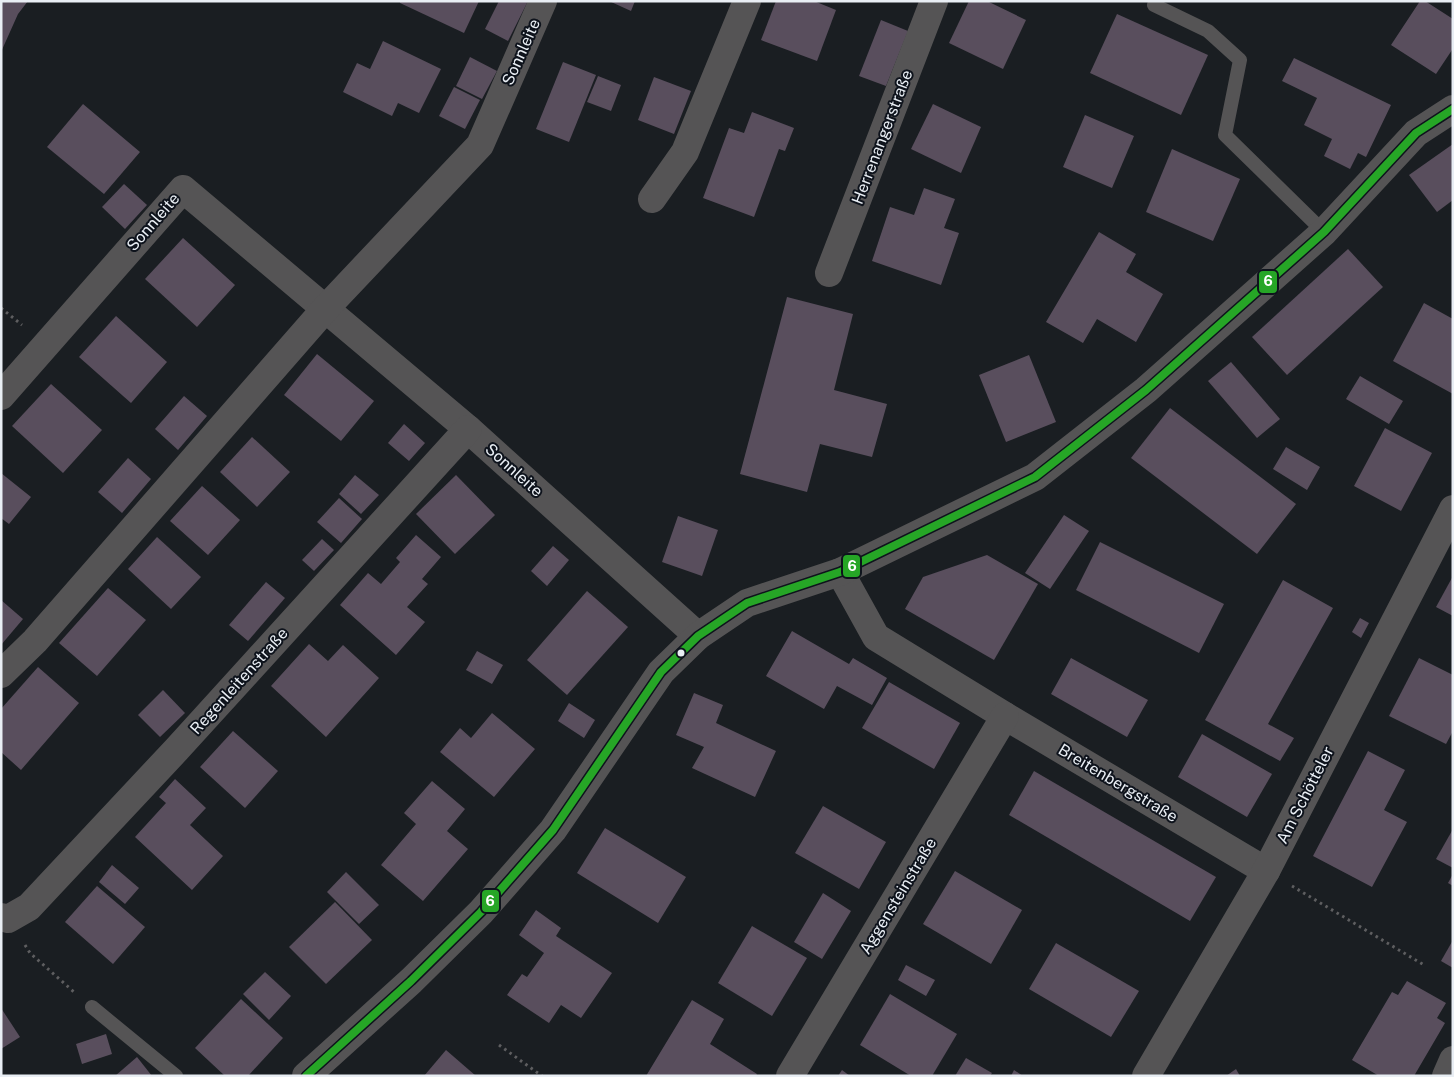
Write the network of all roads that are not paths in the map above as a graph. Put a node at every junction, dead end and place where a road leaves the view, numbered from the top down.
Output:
1 (543, 1) edge
2 (748, 1) edge
3 (934, 1) edge
4 (1154, 5) dead end
5 (1453, 109) edge
6 (652, 199) dead end
7 (1324, 232) junction
8 (829, 273) dead end
9 (326, 308) junction
10 (1, 396) edge
11 (468, 429) junction
12 (1453, 509) edge
13 (840, 572) junction
14 (698, 636) junction
15 (1, 674) edge
16 (1005, 716) junction
17 (1266, 871) junction
18 (5, 918) edge
19 (92, 1007) road end
20 (1453, 1060) edge
21 (176, 1076) edge
22 (306, 1076) edge
23 (790, 1076) edge
24 (1146, 1076) edge
25 (1446, 1076) edge

1 - 9 street, Sonnleite
2 - 6 street
3 - 8 street, Herrenangerstraße
4 - 7 lane
5 - 7 street
7 - 13 street
9 - 10 street, Sonnleite
9 - 11 street, Sonnleite
9 - 15 street
11 - 14 street, Sonnleite
11 - 18 street, Regenleitenstraße
12 - 17 street, Am Schötteler
13 - 14 street
13 - 16 street, Breitenbergstraße
14 - 22 street
16 - 17 street, Breitenbergstraße
16 - 23 street, Aggensteinstraße
17 - 24 street, Am Schötteler
19 - 21 lane
20 - 25 street

